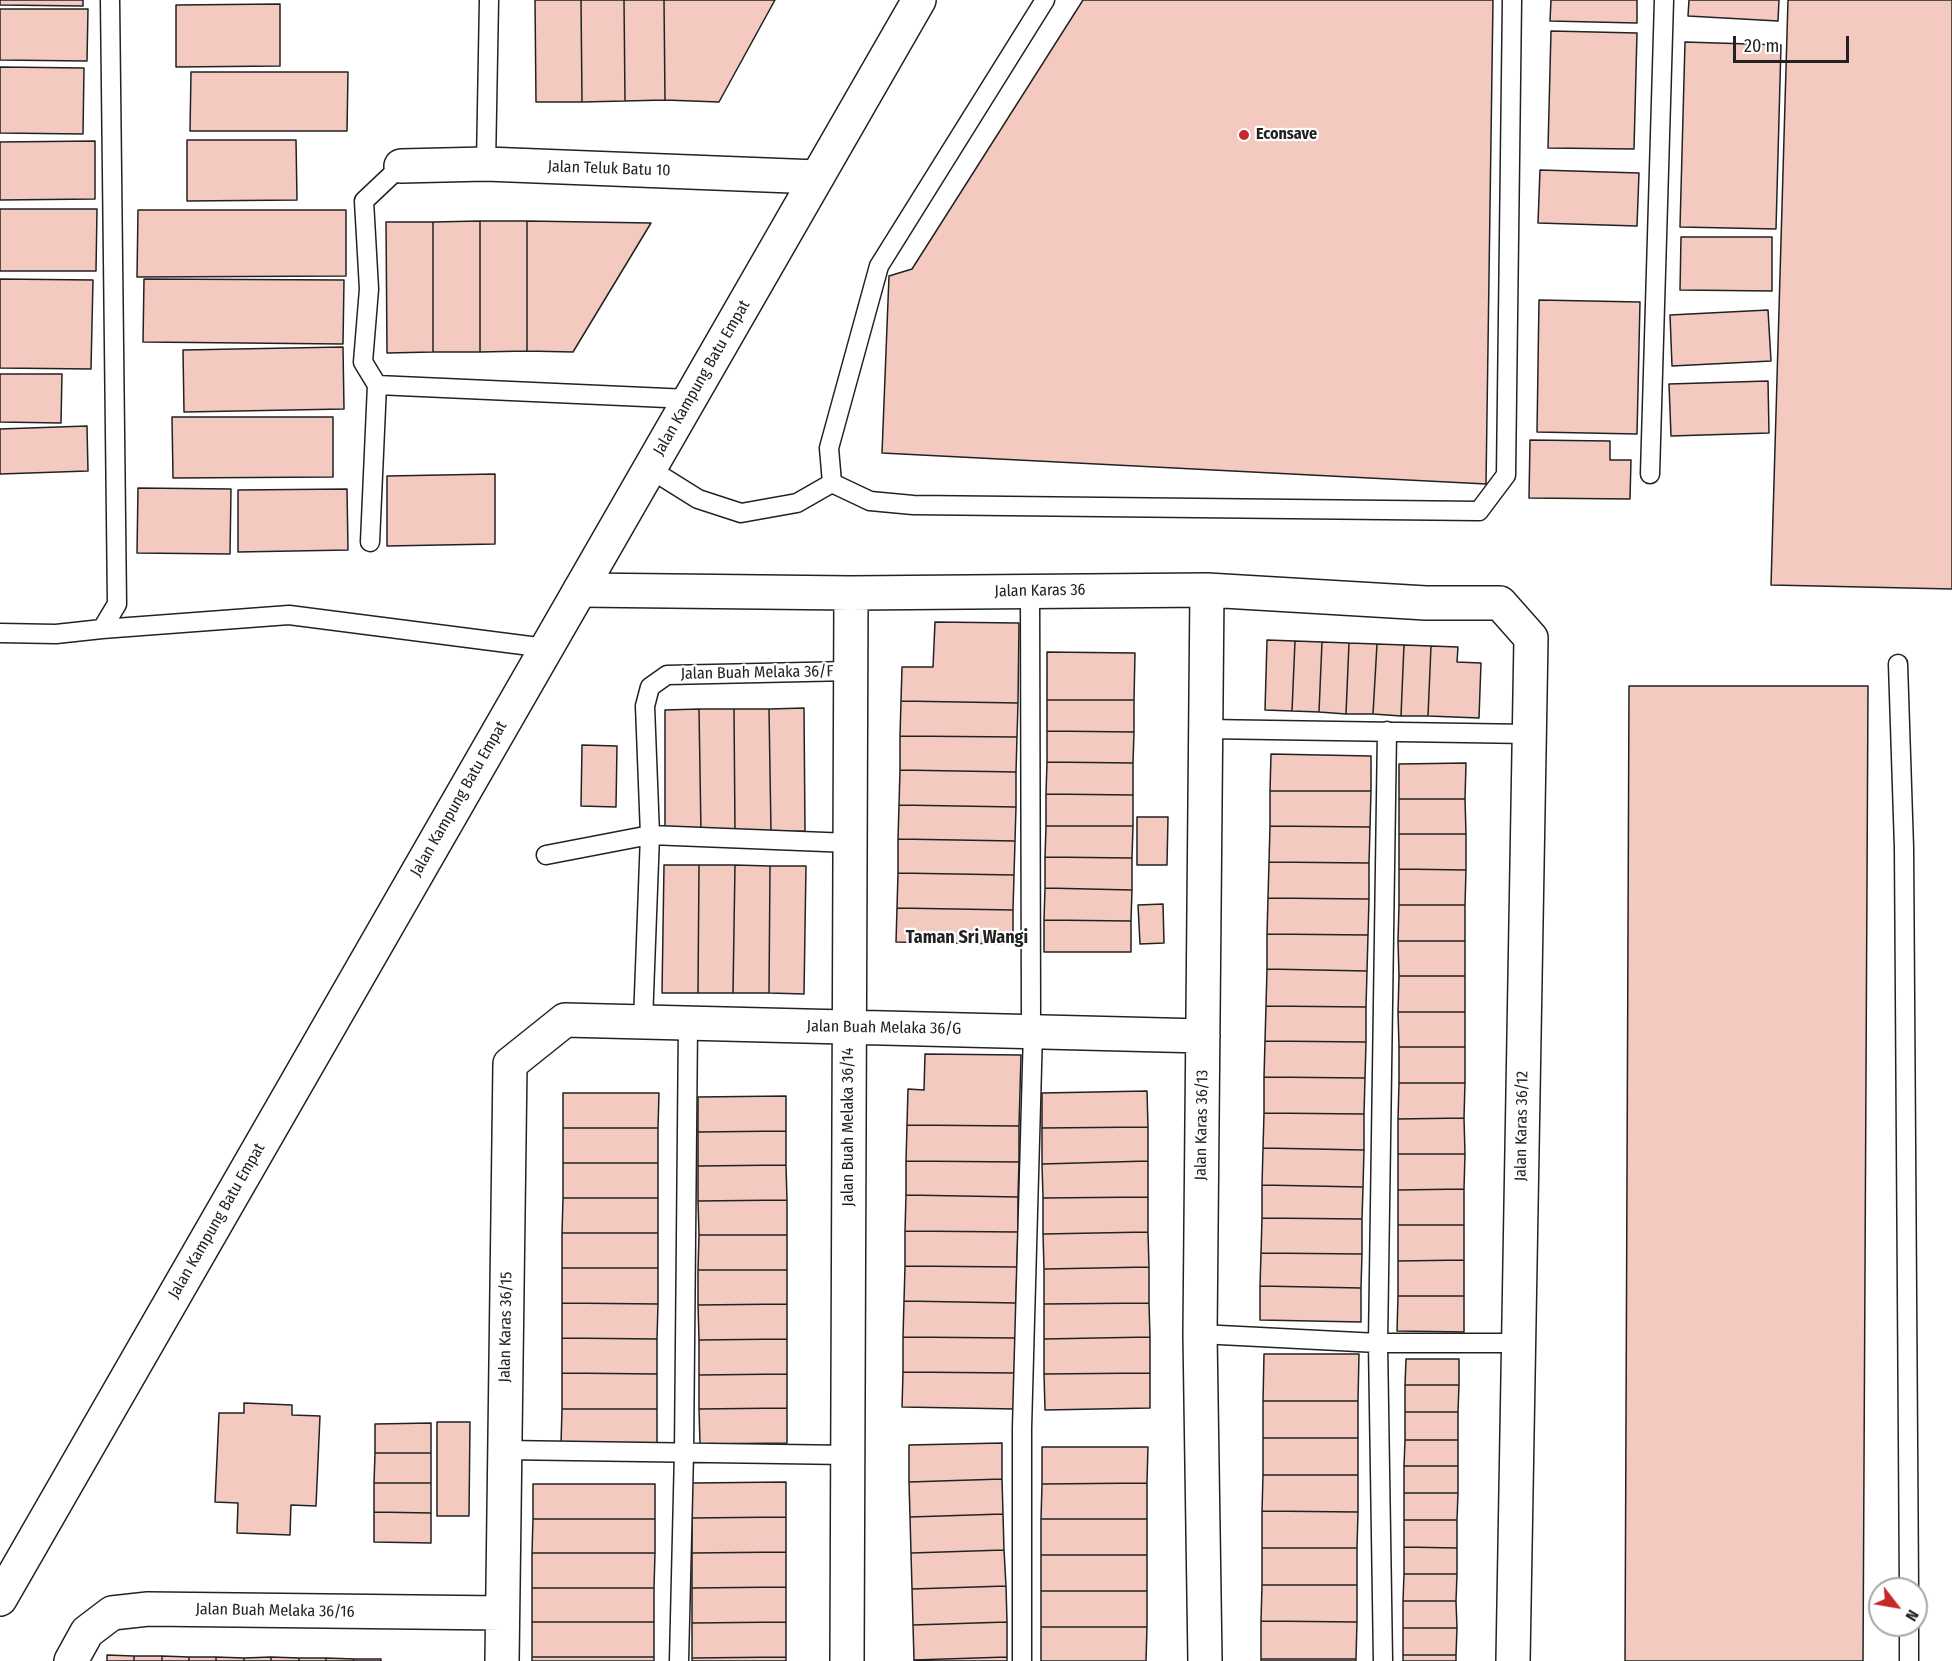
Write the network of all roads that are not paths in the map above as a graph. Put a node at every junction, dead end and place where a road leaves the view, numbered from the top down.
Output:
1 (110, 0) edge
2 (489, 0) edge
3 (919, 0) edge
4 (1045, 0) edge
5 (1512, 0) edge
6 (1664, 0) edge
7 (486, 164) junction
8 (401, 166) joint
9 (817, 177) junction
10 (377, 385) junction
11 (689, 399) junction
12 (650, 469) junction
13 (1650, 474) dead end
14 (832, 483) junction
15 (370, 542) dead end
16 (580, 590) junction
17 (1207, 590) junction
18 (1030, 591) junction
19 (851, 593) junction
20 (1500, 603) joint
21 (102, 629) junction
22 (0, 633) edge
23 (546, 648) junction
24 (1898, 664) dead end
25 (851, 671) junction
26 (1206, 729) junction
27 (1387, 731) junction
28 (1529, 734) junction
29 (650, 835) junction
30 (850, 843) junction
31 (546, 855) dead end
32 (565, 1020) joint
33 (644, 1021) junction
34 (688, 1023) junction
35 (849, 1027) junction
36 (1033, 1031) junction
37 (1203, 1036) junction
38 (1200, 1334) junction
39 (1378, 1343) junction
40 (1518, 1343) junction
41 (504, 1450) junction
42 (684, 1452) junction
43 (848, 1455) junction
44 (1909, 1577) edge
45 (0, 1599) edge
46 (502, 1613) junction
47 (1909, 1637) edge
48 (71, 1661) edge
49 (502, 1661) edge
50 (679, 1661) edge
51 (848, 1661) edge
52 (1022, 1661) edge
53 (1205, 1661) edge
54 (1383, 1661) edge
55 (1513, 1661) edge
56 (1909, 1661) edge

1 - 21 lane
2 - 7 lane
3 - 9 street, Jalan Kampung Batu Empat
4 - 14 lane
5 - 14 lane
6 - 13 lane
7 - 8 street, Jalan Teluk Batu 10
7 - 9 street, Jalan Teluk Batu 10
8 - 10 lane
9 - 11 street, Jalan Kampung Batu Empat
10 - 11 lane
10 - 15 lane
11 - 12 street, Jalan Kampung Batu Empat
12 - 14 lane
12 - 16 street, Jalan Kampung Batu Empat
16 - 19 street, Jalan Karas 36
16 - 23 street, Jalan Kampung Batu Empat
17 - 18 street, Jalan Karas 36
17 - 20 street, Jalan Karas 36
17 - 26 street, Jalan Karas 36/13
18 - 19 street, Jalan Karas 36
18 - 36 lane
19 - 25 street, Jalan Buah Melaka 36/14
20 - 28 street, Jalan Karas 36/12
21 - 22 lane
21 - 23 lane
23 - 45 street, Jalan Kampung Batu Empat
24 - 44 lane
25 - 29 lane, Jalan Buah Melaka 36/F
25 - 30 street, Jalan Buah Melaka 36/14
26 - 27 lane
26 - 37 street, Jalan Karas 36/13
27 - 28 lane
27 - 39 lane
28 - 40 street, Jalan Karas 36/12
29 - 30 lane
29 - 31 lane
29 - 33 lane
30 - 35 street, Jalan Buah Melaka 36/14
32 - 33 street, Jalan Buah Melaka 36/G
32 - 41 street, Jalan Karas 36/15
33 - 34 street, Jalan Buah Melaka 36/G
34 - 35 street, Jalan Buah Melaka 36/G
34 - 42 lane
35 - 36 street, Jalan Buah Melaka 36/G
35 - 43 street, Jalan Buah Melaka 36/14
36 - 37 street, Jalan Buah Melaka 36/G
36 - 52 lane
37 - 38 street, Jalan Karas 36/13
38 - 39 lane
38 - 53 street, Jalan Karas 36/13
39 - 40 lane
39 - 54 lane
40 - 55 street, Jalan Karas 36/12
41 - 42 lane
41 - 46 street, Jalan Karas 36/15
42 - 43 lane
42 - 50 lane
43 - 51 street, Jalan Buah Melaka 36/14
46 - 48 street, Jalan Buah Melaka 36/16
46 - 49 street, Jalan Karas 36/15
47 - 56 lane

